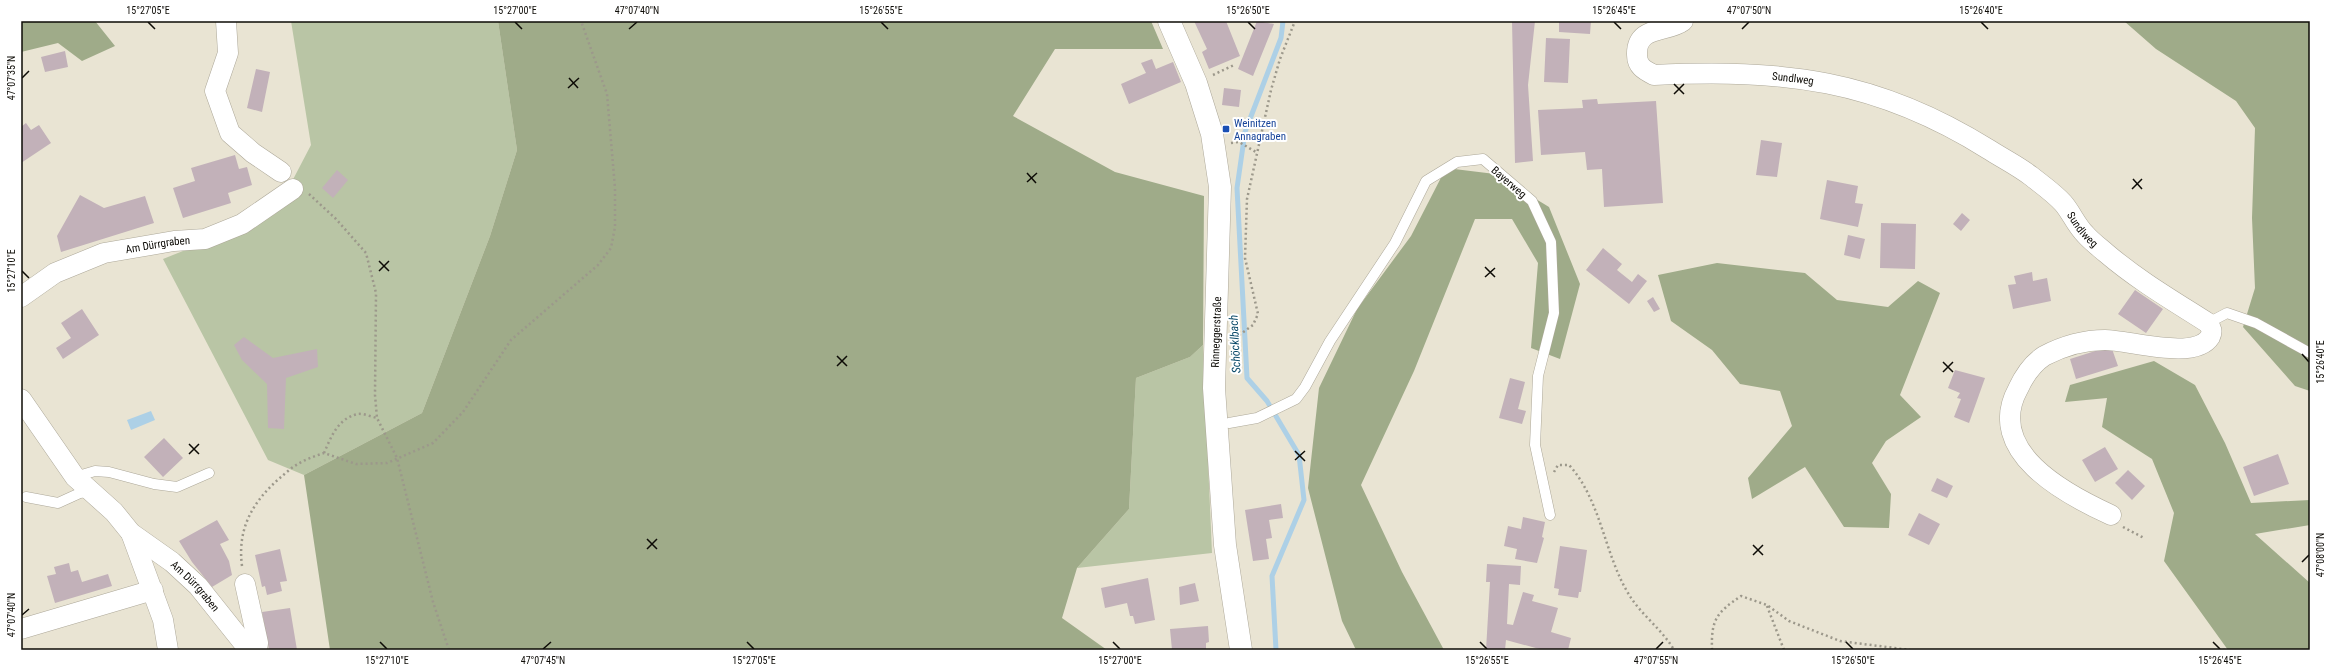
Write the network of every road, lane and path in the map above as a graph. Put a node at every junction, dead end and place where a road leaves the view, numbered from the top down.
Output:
1 (226, 21) edge
2 (581, 21) edge
3 (1169, 21) edge
4 (1295, 21) edge
5 (1683, 21) edge
6 (1234, 65) dead end
7 (1196, 83) junction
8 (1234, 143) dead end
9 (1256, 152) junction
10 (281, 172) dead end
11 (298, 188) joint
12 (21, 297) edge
13 (2208, 323) junction
14 (1237, 336) dead end
15 (2310, 353) edge
16 (21, 399) edge
17 (377, 418) junction
18 (1229, 423) dead end
19 (324, 453) junction
20 (397, 458) junction
21 (209, 473) dead end
22 (1551, 476) dead end
23 (76, 477) junction
24 (90, 491) junction
25 (26, 497) dead end
26 (1550, 515) dead end
27 (2111, 515) joint
28 (131, 533) junction
29 (2144, 538) dead end
30 (245, 584) joint
31 (153, 590) junction
32 (1767, 605) junction
33 (21, 629) edge
34 (168, 650) edge
35 (249, 650) edge
36 (257, 650) edge
37 (449, 650) edge
38 (1241, 650) edge
39 (1674, 650) edge
40 (1712, 650) edge
41 (1784, 650) edge
42 (1910, 650) edge

1 - 10 street
2 - 20 path
3 - 7 main road, Rinneggerstraße
4 - 9 path
5 - 13 street, Sundlweg
6 - 7 path
7 - 38 main road, Rinneggerstraße
8 - 9 path
9 - 14 path
11 - 12 street, Am Dürrgraben
11 - 17 path
13 - 15 lane
13 - 27 street
16 - 23 street, Am Dürrgraben
17 - 19 path
17 - 20 path
18 - 26 lane, Bayerweg
19 - 20 path
19 - 30 path
20 - 37 path
21 - 23 lane
22 - 39 path
23 - 24 street, Am Dürrgraben
24 - 25 lane
24 - 28 street, Am Dürrgraben
27 - 29 path
28 - 31 street, Am Dürrgraben
28 - 35 street, Am Dürrgraben
30 - 36 street
31 - 33 street
31 - 34 street, Am Dürrgraben
32 - 40 path
32 - 41 path
32 - 42 path

